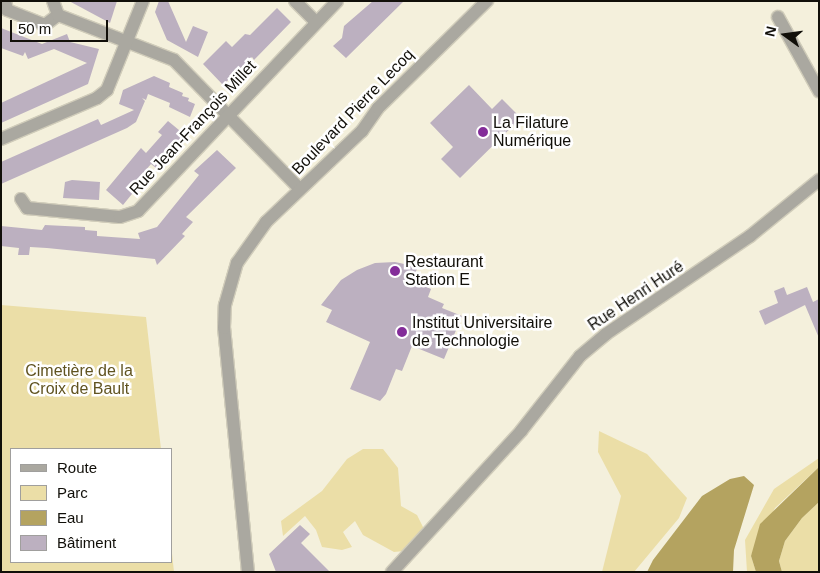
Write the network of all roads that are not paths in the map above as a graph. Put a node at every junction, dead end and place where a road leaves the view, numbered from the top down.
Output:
1 (5, 1) edge
2 (53, 1) edge
3 (143, 1) edge
4 (295, 1) edge
5 (338, 1) edge
6 (487, 1) edge
7 (58, 15) junction
8 (778, 17) dead end
9 (316, 22) junction
10 (127, 42) junction
11 (819, 91) edge
12 (227, 114) junction
13 (1, 139) edge
14 (819, 180) edge
15 (300, 189) junction
16 (21, 199) dead end
17 (248, 572) edge
18 (392, 572) edge

1 - 7 street
2 - 7 street
3 - 10 street
4 - 9 street
5 - 9 street, Rue Jean-François Millet
6 - 15 street, Boulevard Pierre Lecoq
7 - 10 street
8 - 11 street
9 - 12 street, Rue Jean-François Millet
10 - 12 street
10 - 13 street
12 - 15 street
12 - 16 street, Rue Jean-François Millet
14 - 18 street, Rue Henri Huré
15 - 17 street, Boulevard Pierre Lecoq

